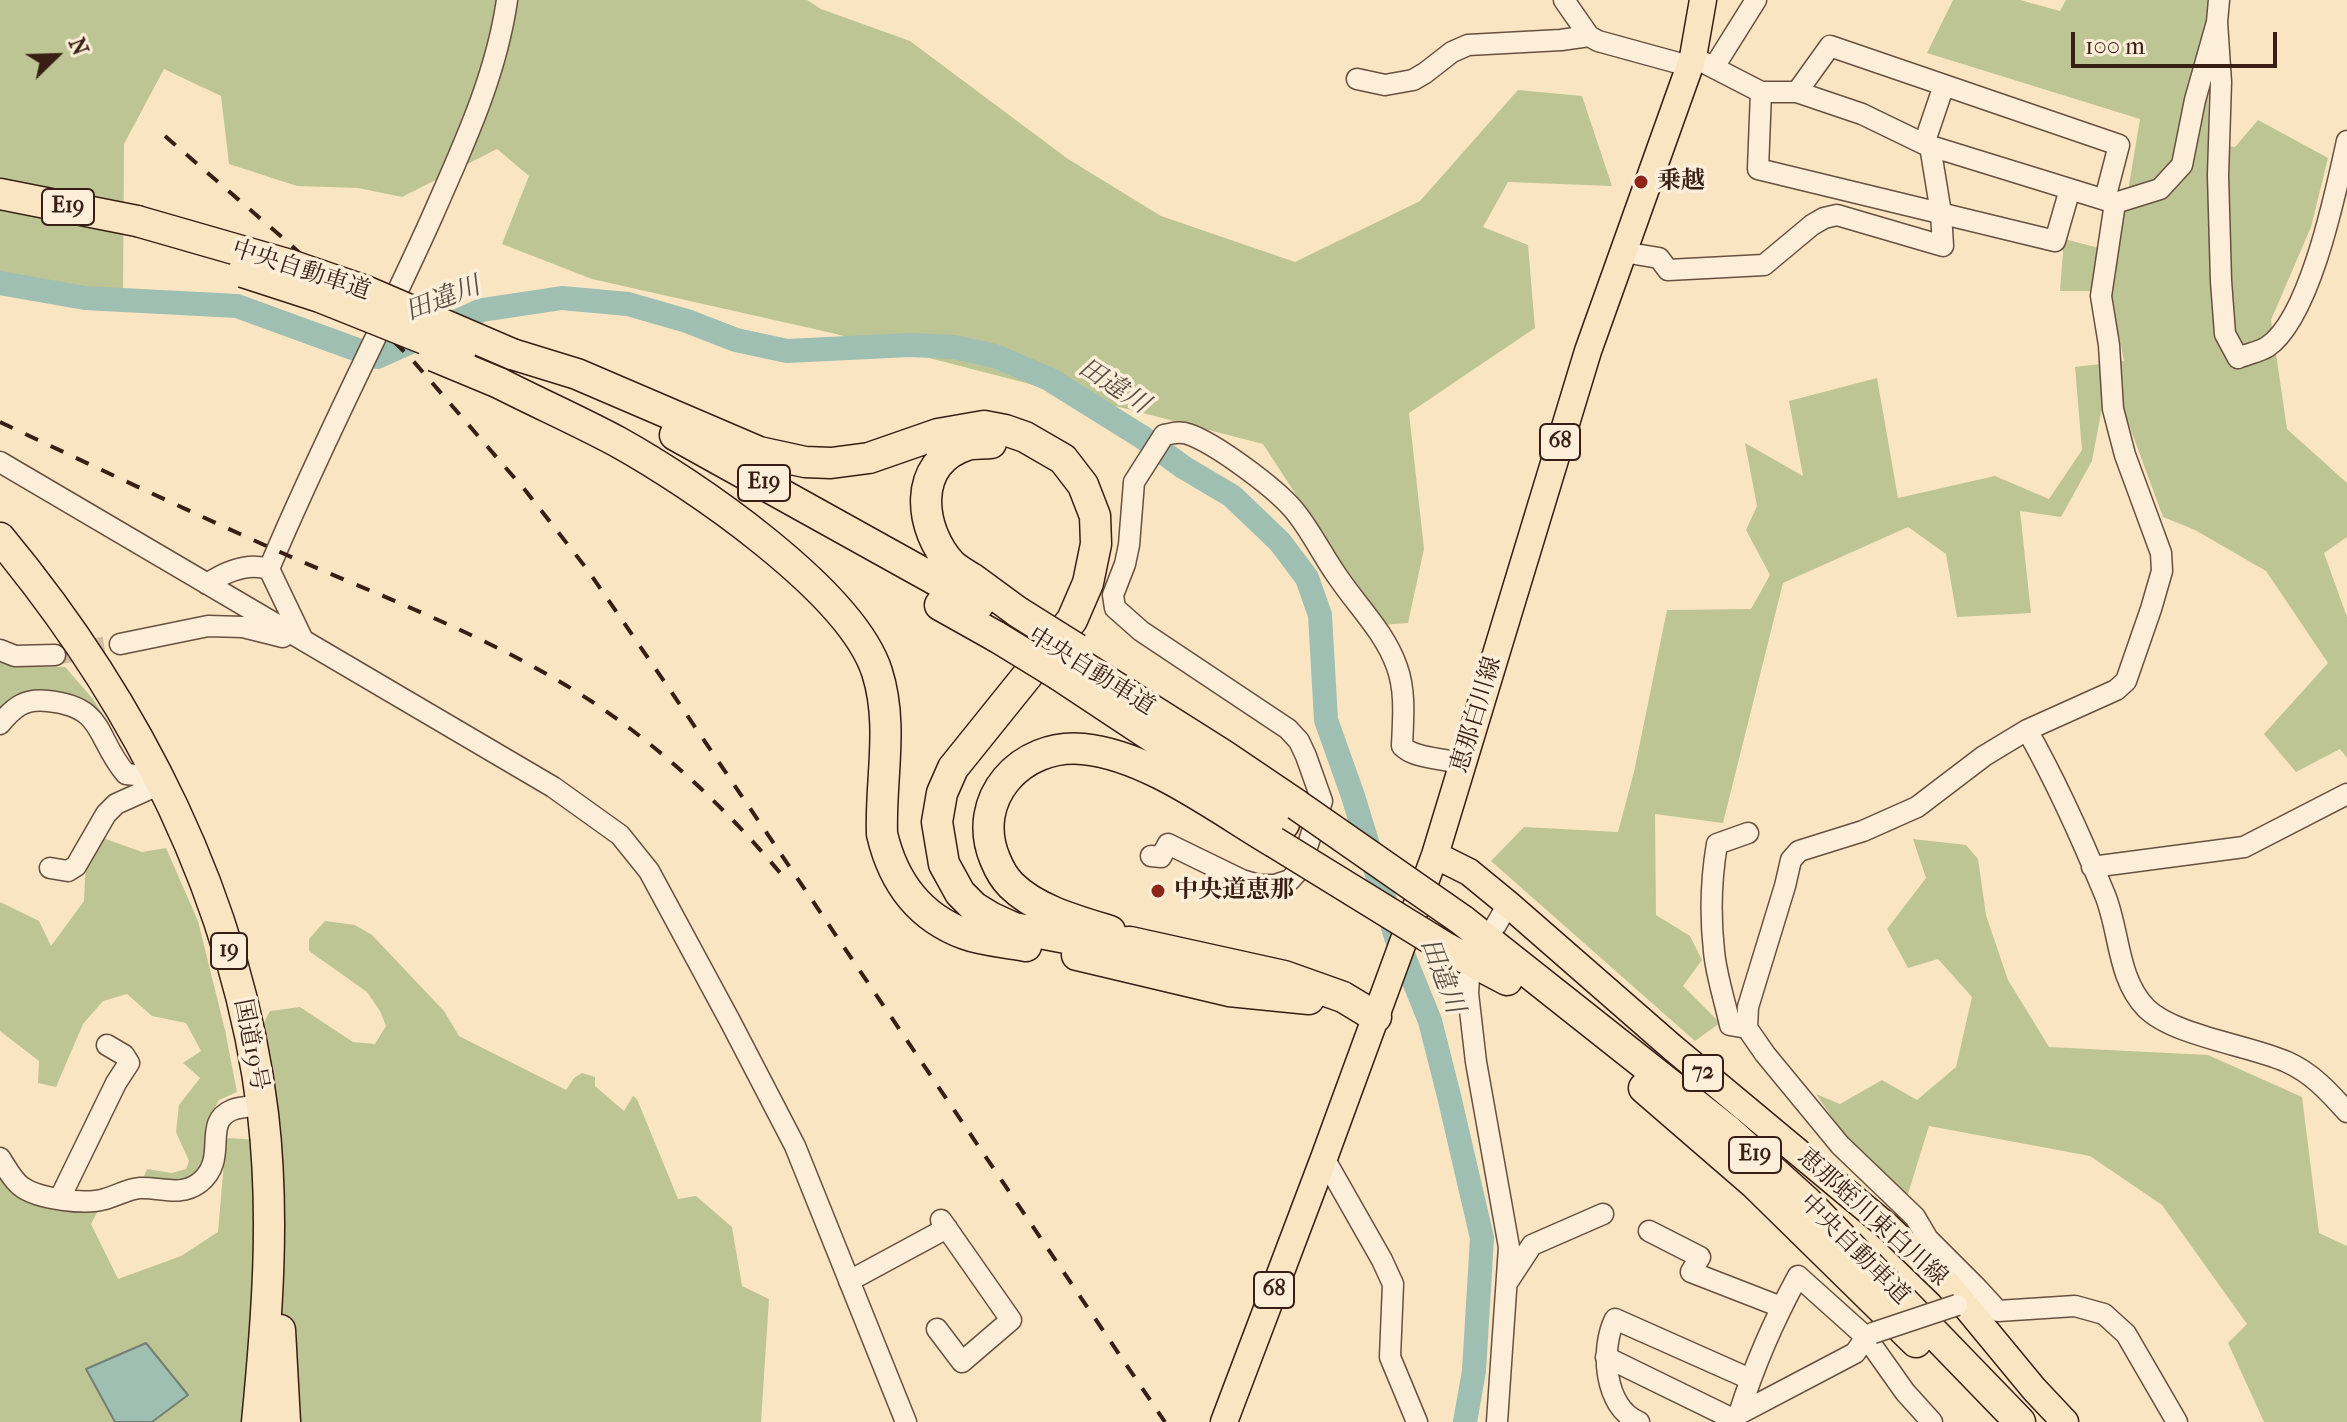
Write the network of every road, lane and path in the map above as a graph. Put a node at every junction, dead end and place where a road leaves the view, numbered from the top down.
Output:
1 (507, 0) edge
2 (1564, 0) edge
3 (1703, 0) edge
4 (1756, 0) edge
5 (2219, 0) edge
6 (2217, 22) junction
7 (1589, 36) junction
8 (1698, 63) junction
9 (1357, 79) dead end
10 (1944, 85) junction
11 (1761, 92) junction
12 (1797, 92) junction
13 (2347, 141) edge
14 (1927, 145) junction
15 (2070, 189) junction
16 (0, 194) edge
17 (2110, 201) junction
18 (1941, 213) junction
19 (0, 215) edge
20 (132, 231) junction
21 (1623, 252) junction
22 (504, 370) junction
23 (0, 462) edge
24 (0, 538) edge
25 (0, 559) edge
26 (269, 569) junction
27 (213, 588) junction
28 (1009, 624) junction
29 (208, 626) junction
30 (303, 640) junction
31 (120, 644) tunnel mouth
32 (0, 650) edge
33 (55, 655) tunnel mouth
34 (1069, 661) junction
35 (0, 724) edge
36 (2027, 730) junction
37 (1462, 764) junction
38 (146, 781) junction
39 (2347, 794) edge
40 (1285, 824) junction
41 (1748, 833) dead end
42 (1435, 855) junction
43 (1151, 856) dead end
44 (2092, 867) junction
45 (50, 868) dead end
46 (1453, 935) junction
47 (991, 939) junction
48 (1130, 942) junction
49 (1469, 978) dead end
50 (1376, 1017) junction
51 (1747, 1028) junction
52 (107, 1045) dead end
53 (258, 1106) junction
54 (2347, 1112) edge
55 (0, 1158) edge
56 (1324, 1158) junction
57 (260, 1191) junction
58 (60, 1198) junction
59 (1603, 1214) dead end
60 (269, 1222) junction
61 (1649, 1231) dead end
62 (849, 1281) junction
63 (1507, 1283) junction
64 (1966, 1299) junction
65 (1781, 1307) junction
66 (937, 1329) dead end
67 (1870, 1335) junction
68 (1606, 1357) junction
69 (1750, 1379) junction
70 (1736, 1419) edge
71 (241, 1422) edge
72 (250, 1422) edge
73 (257, 1422) edge
74 (285, 1422) edge
75 (906, 1422) edge
76 (1224, 1422) edge
77 (1417, 1422) edge
78 (1497, 1422) edge
79 (1639, 1422) edge
80 (1932, 1422) edge
81 (1991, 1422) edge
82 (2020, 1422) edge
83 (2065, 1422) edge
84 (2177, 1422) edge

1 - 26 street
2 - 7 street
3 - 8 main road, 恵那白川線 / 68
4 - 8 street
5 - 6 street
6 - 13 street
6 - 17 street
7 - 8 street
7 - 9 street
8 - 11 street
8 - 21 main road, 恵那白川線 / 68
10 - 12 street
10 - 14 street
10 - 17 street
11 - 12 street
11 - 18 street
12 - 14 street
14 - 15 street
14 - 18 street
15 - 17 street
15 - 18 street
16 - 20 highway, 中央自動車道 / E19
17 - 36 street
18 - 21 street
19 - 20 highway, 中央自動車道 / E19
20 - 22 highway, 中央自動車道 / E19, bridge
20 - 22 highway, 中央自動車道 / E19, bridge
21 - 37 main road, 恵那白川線 / 68
22 - 28 highway, 中央自動車道 / E19
22 - 47 highway
22 - 48 highway
23 - 27 street
24 - 53 highway, 国道19号 / 19
25 - 38 highway, 国道19号 / 19
26 - 27 street
26 - 30 street
27 - 29 street
27 - 30 street
28 - 34 highway, 中央自動車道 / E19
28 - 47 highway
29 - 30 street
29 - 31 street
30 - 62 street
32 - 33 street
34 - 40 highway, 中央自動車道 / E19
34 - 40 highway, 中央自動車道 / E19
35 - 38 street
36 - 44 street
36 - 51 street
37 - 42 main road, 恵那白川線 / 68
37 - 43 street
38 - 45 street
38 - 53 highway, 国道19号 / 19
39 - 44 street
40 - 46 highway, 中央自動車道 / E19, bridge
40 - 46 highway, bridge
40 - 48 highway
41 - 51 street
42 - 50 main road, 恵那白川線 / 68
42 - 64 main road, 恵那蛭川東白川線 / 72
44 - 54 street
46 - 81 highway, 中央自動車道 / E19
46 - 82 highway, 中央自動車道 / E19
47 - 50 highway
48 - 50 highway
49 - 63 street
50 - 56 main road, 恵那白川線 / 68
51 - 64 street
52 - 58 street
53 - 57 highway, 国道19号 / 19
53 - 58 street
53 - 60 highway, 国道19号 / 19
55 - 58 street
56 - 76 main road, 恵那白川線 / 68
56 - 77 street
57 - 71 highway
57 - 72 highway, 国道19号 / 19
59 - 63 street
60 - 73 highway, 国道19号 / 19
60 - 74 highway
61 - 65 street
62 - 66 street
62 - 75 street
63 - 78 street
64 - 67 street, bridge
64 - 83 main road, 恵那蛭川東白川線 / 72
64 - 84 street
65 - 67 street
65 - 69 street
67 - 70 street
67 - 80 street
68 - 69 street
68 - 70 street
68 - 79 street
69 - 70 street

